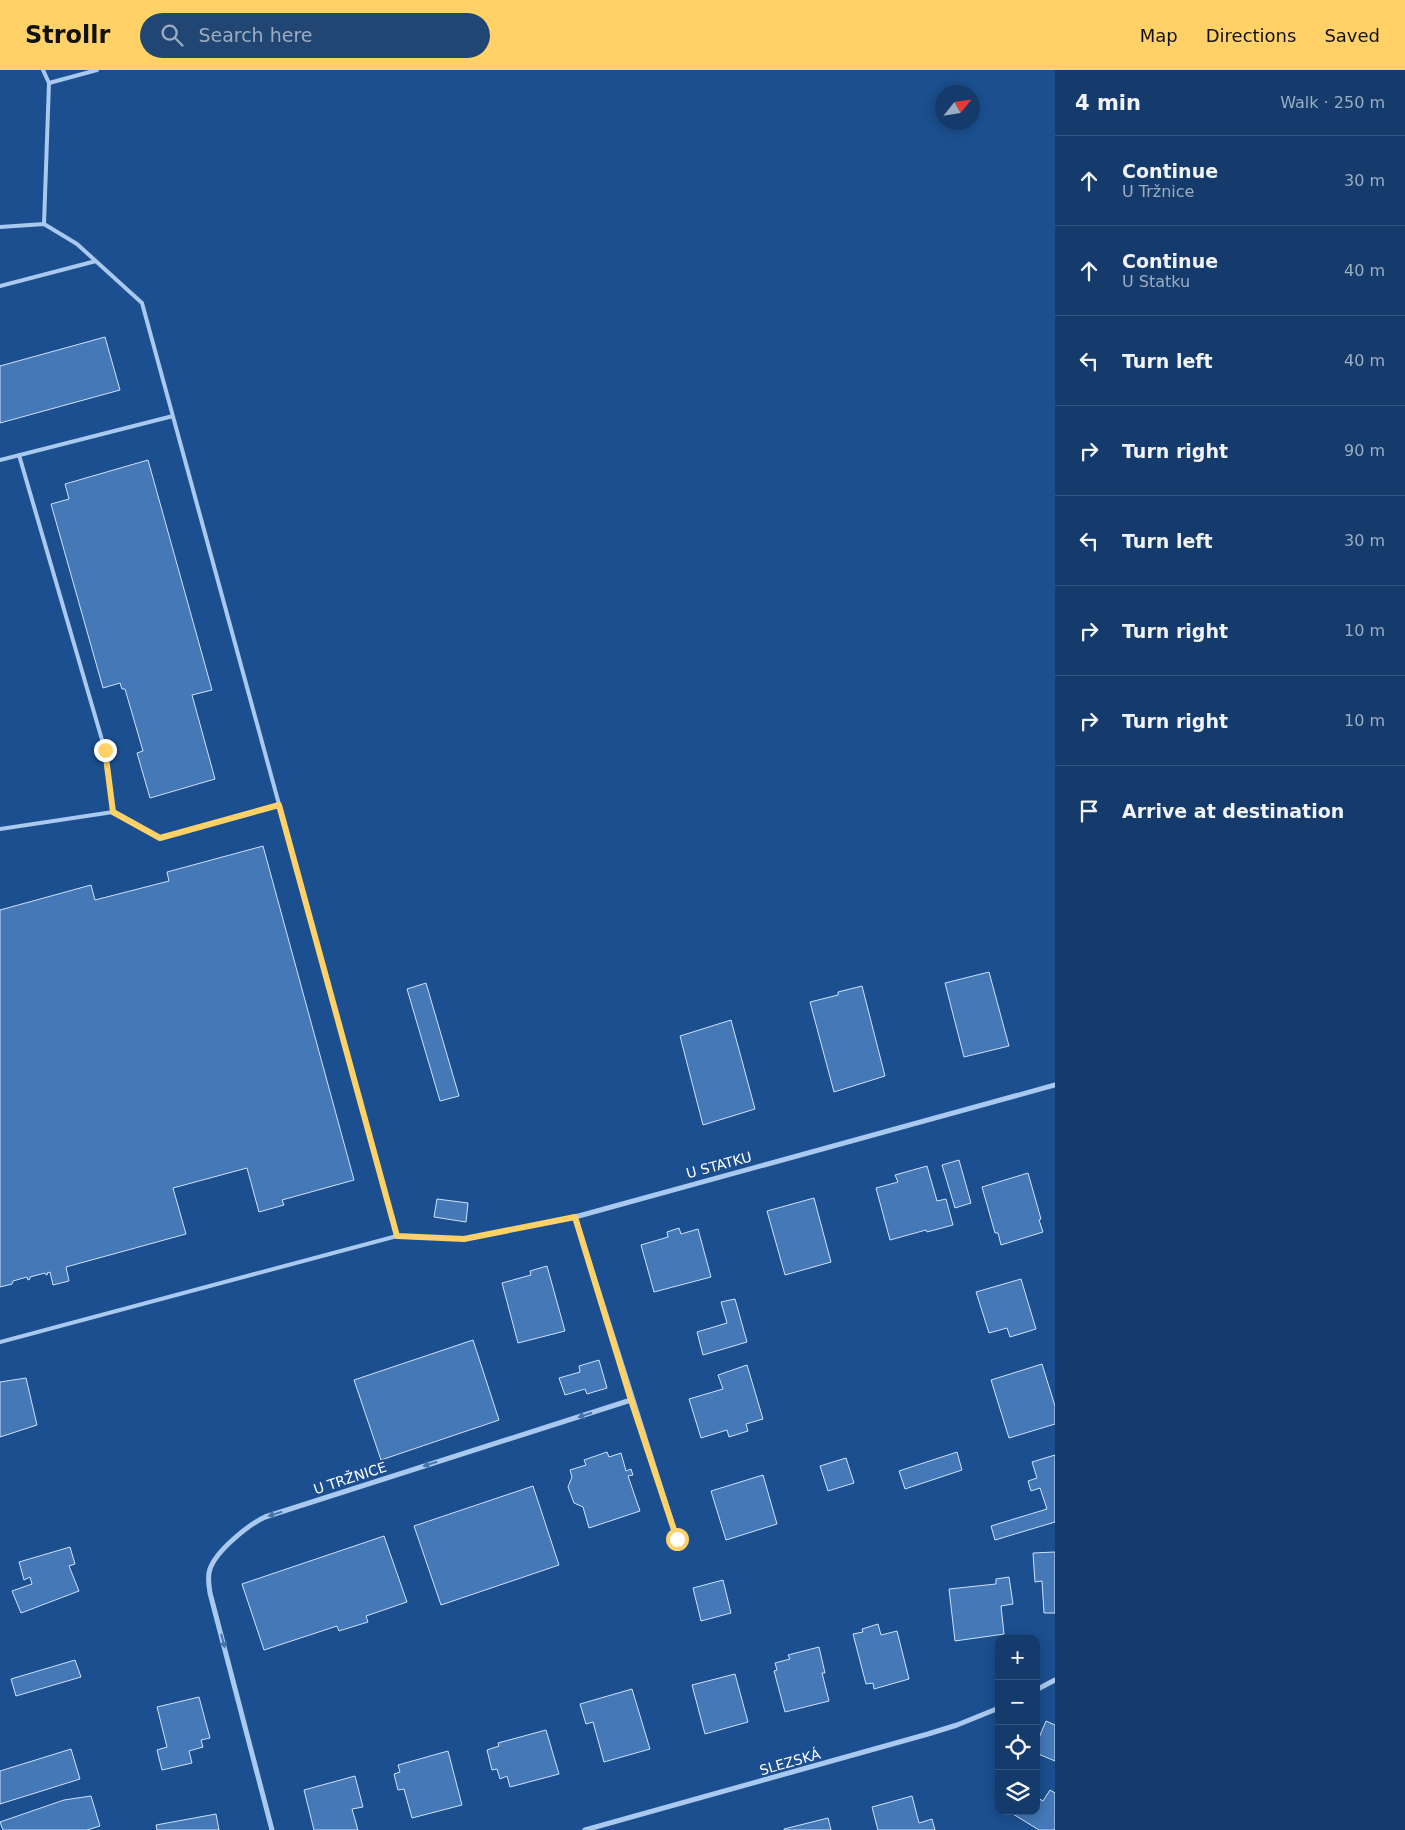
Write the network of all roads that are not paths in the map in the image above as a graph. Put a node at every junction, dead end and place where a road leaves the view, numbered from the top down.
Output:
1 (43, 70) edge
2 (97, 70) edge
3 (49, 82) junction
4 (44, 224) junction
5 (0, 227) edge
6 (96, 261) junction
7 (0, 286) edge
8 (173, 416) junction
9 (19, 455) junction
10 (0, 460) edge
11 (279, 805) junction
12 (113, 812) junction
13 (0, 829) edge
14 (1055, 1085) edge
15 (575, 1217) junction
16 (397, 1236) junction
17 (0, 1342) edge
18 (631, 1400) junction
19 (677, 1539) dead end
20 (1055, 1680) edge
21 (1040, 1688) edge
22 (995, 1710) edge
23 (272, 1830) edge
24 (585, 1830) edge

1 - 3 lane
2 - 3 lane
3 - 4 lane
4 - 5 lane
4 - 6 lane
6 - 7 lane
6 - 8 lane
8 - 9 lane
8 - 11 lane
9 - 10 lane
9 - 12 lane
11 - 12 lane
11 - 16 lane
12 - 13 lane
14 - 15 street, U STATKU
15 - 16 lane
15 - 18 street
16 - 17 lane
18 - 19 street
18 -> 23 street, U TRŽNICE
20 - 21 street
22 - 24 street, SLEZSKÁ

